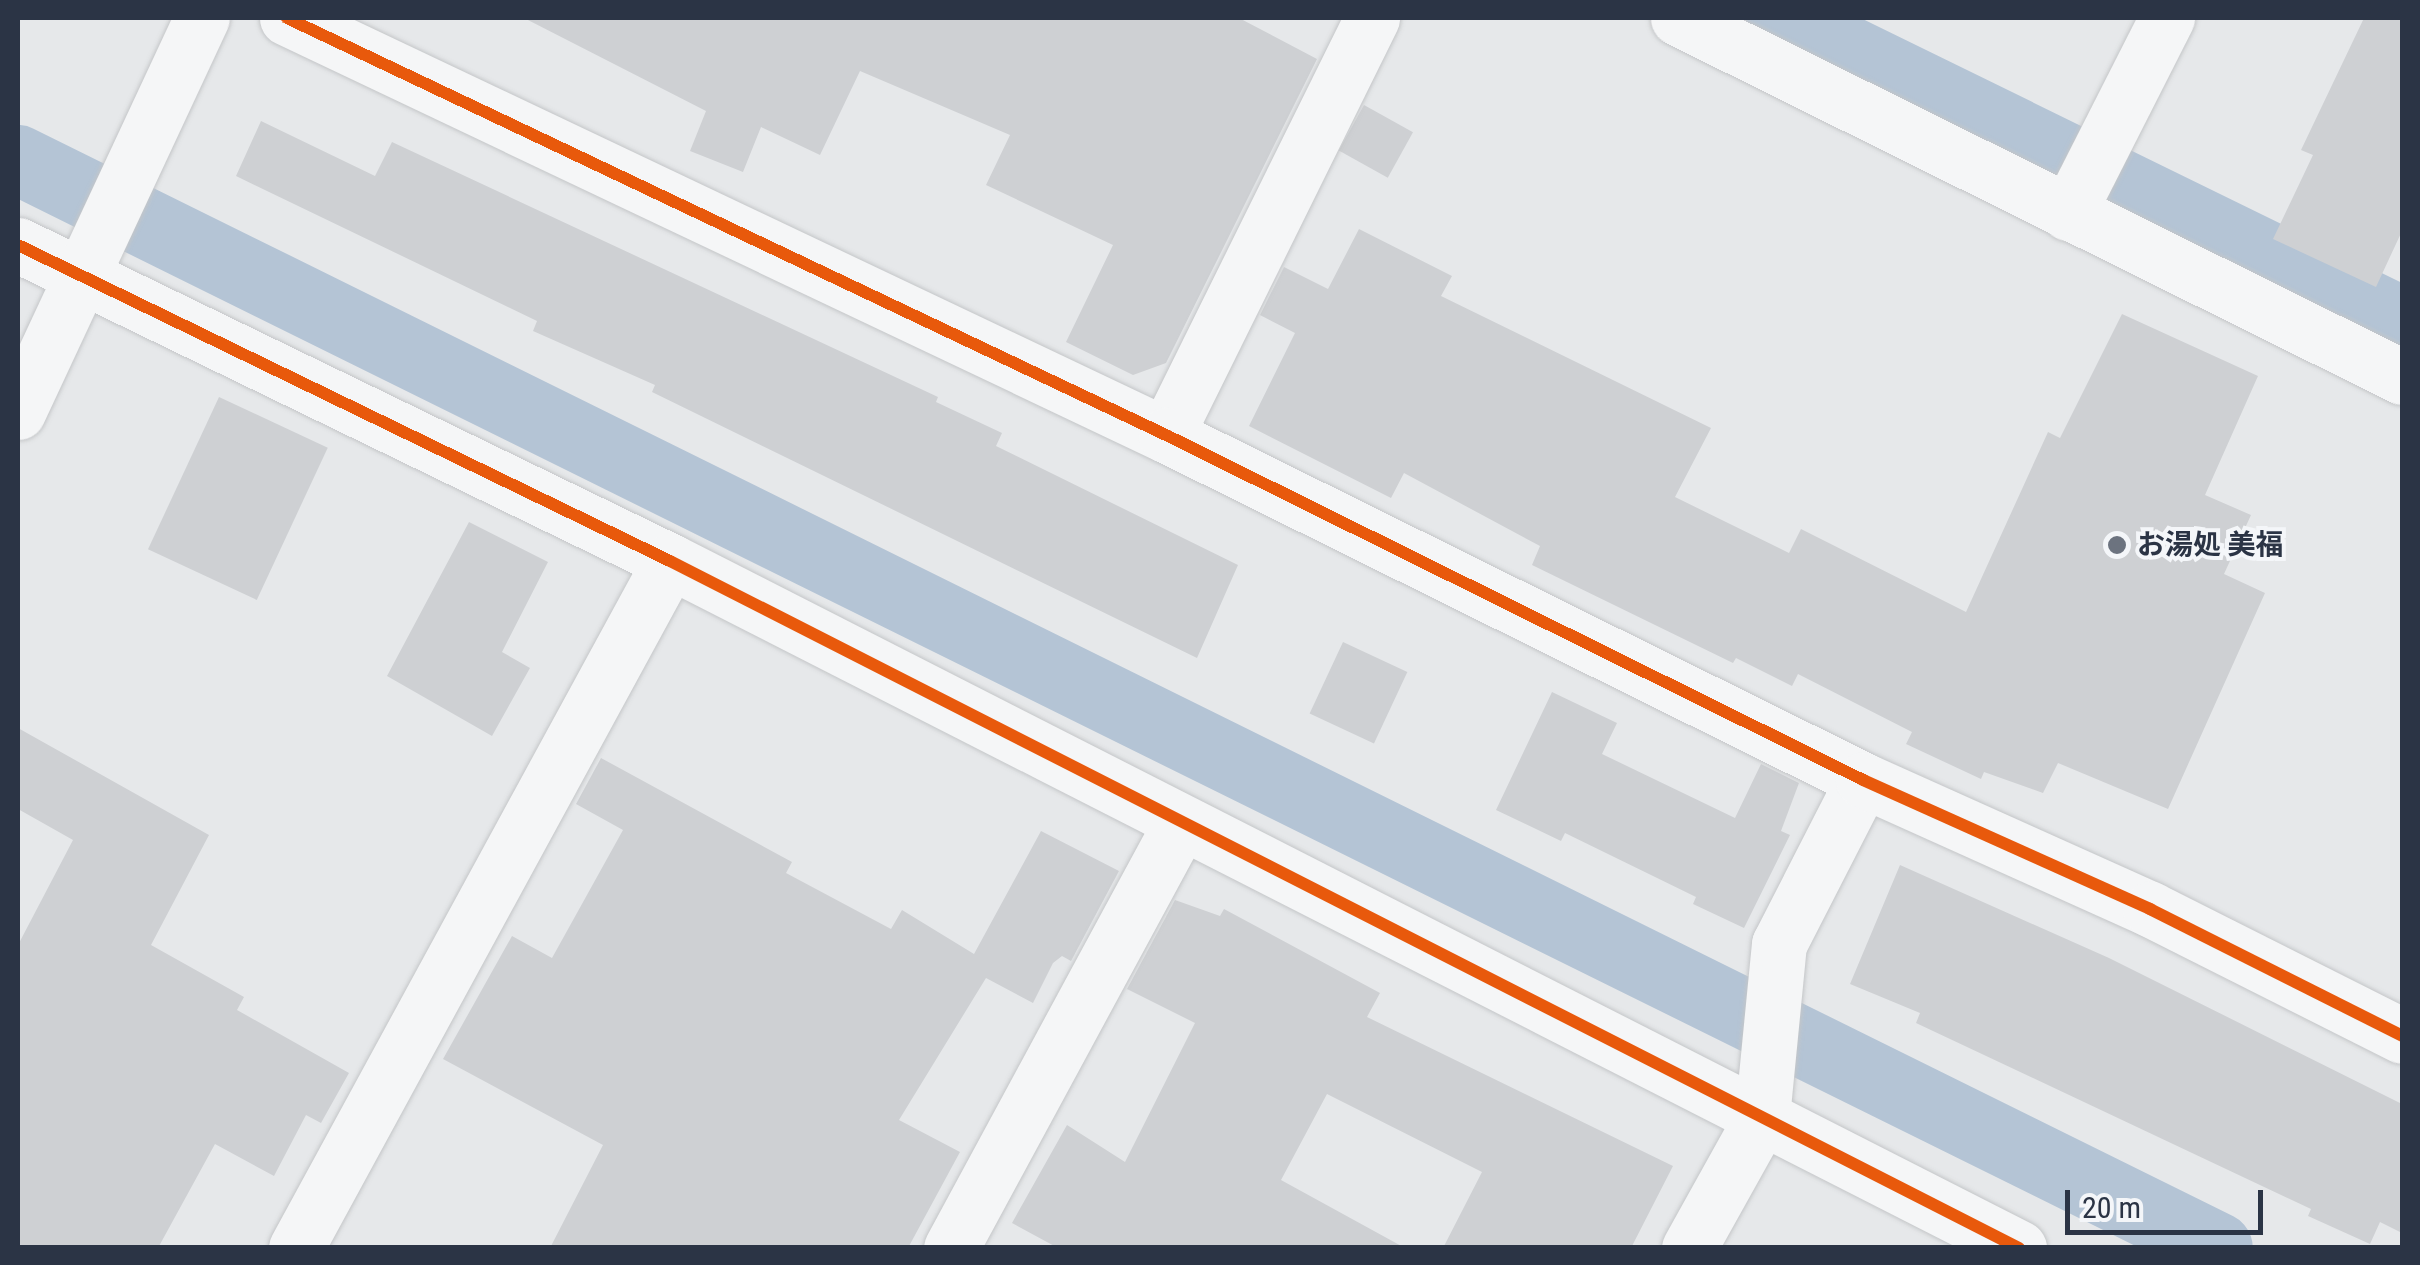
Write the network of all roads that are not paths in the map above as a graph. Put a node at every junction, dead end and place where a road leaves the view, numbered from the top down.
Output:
1 (202, 18) edge
2 (287, 18) edge
3 (1372, 18) edge
4 (1678, 18) edge
5 (2167, 18) edge
6 (2068, 214) junction
7 (18, 245) edge
8 (85, 266) junction
9 (2402, 377) edge
10 (18, 412) edge
11 (1166, 434) junction
12 (670, 560) junction
13 (1863, 780) junction
14 (1180, 825) junction
15 (2402, 1033) edge
16 (1762, 1117) junction
17 (296, 1248) edge
18 (951, 1248) edge
19 (1689, 1248) edge
20 (2019, 1248) edge

1 - 8 street
2 - 11 street
3 - 11 street
4 - 6 street
5 - 6 street
6 - 9 street
7 - 8 street
8 - 10 street
8 - 12 street
11 - 13 street
12 - 14 street
12 - 17 street
13 - 15 street
13 - 16 street
14 - 16 street
14 - 18 street
16 - 19 street
16 - 20 street

